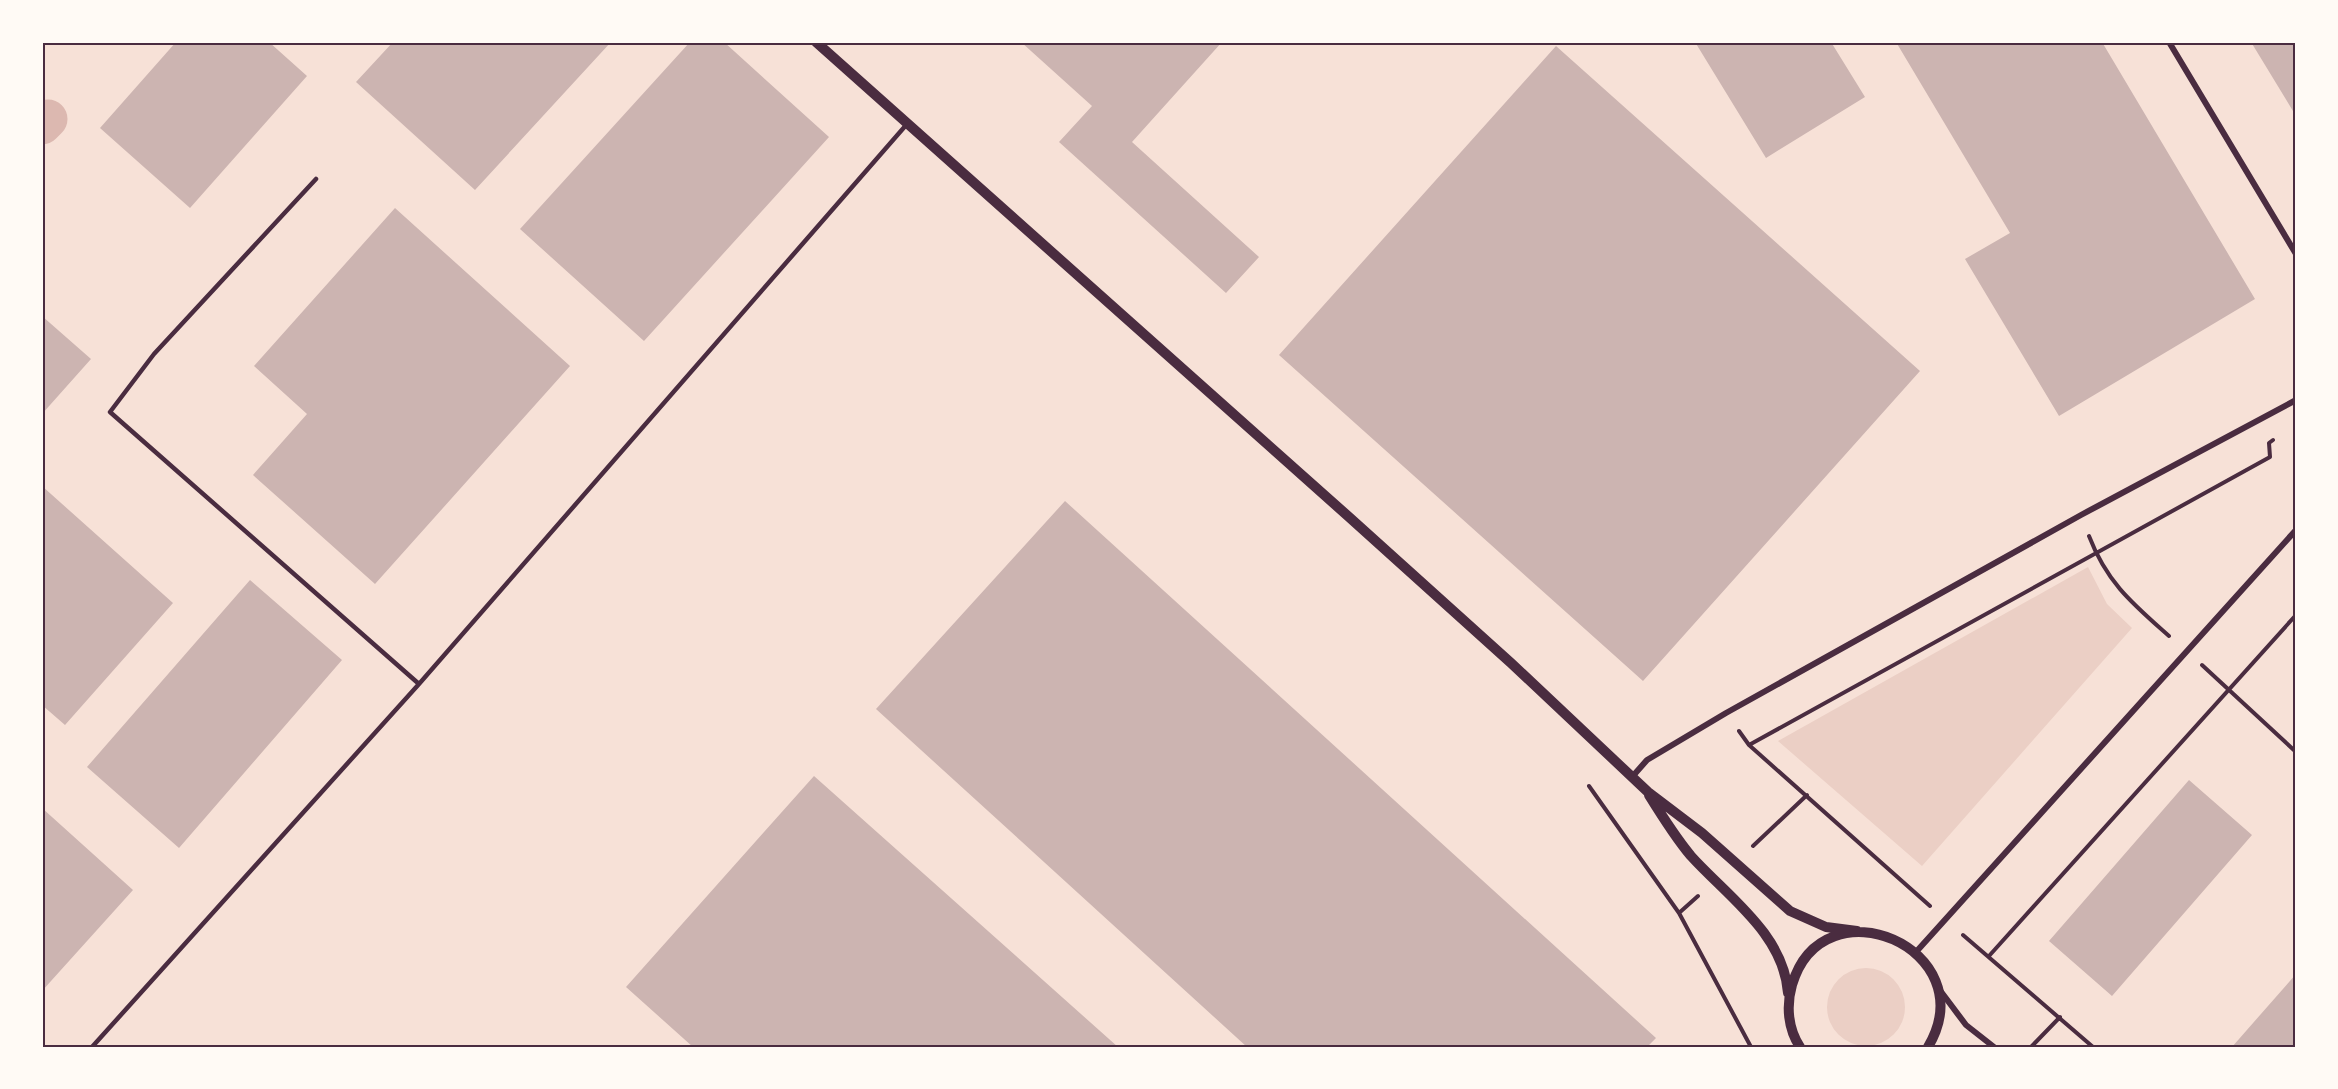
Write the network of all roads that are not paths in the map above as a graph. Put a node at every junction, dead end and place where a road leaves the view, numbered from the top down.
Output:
1 (816, 42) edge
2 (2169, 42) edge
3 (907, 124) junction
4 (316, 179) dead end
5 (2296, 254) edge
6 (2296, 400) edge
7 (2296, 530) edge
8 (419, 684) junction
9 (1632, 777) junction
10 (1648, 792) junction
11 (1857, 932) junction
12 (1916, 952) junction
13 (1936, 985) junction
14 (1788, 1001) junction
15 (92, 1047) edge
16 (1800, 1047) edge
17 (1928, 1047) edge
18 (1994, 1047) edge

1 - 3 street
2 - 5 street
3 - 8 lane
3 - 9 street
4 - 8 lane
6 - 9 street
7 - 12 street
8 - 15 lane
9 - 10 street
10 - 11 street
10 - 14 street
11 - 12 street
11 - 14 street
12 - 13 street
13 - 17 street
13 - 18 street
14 - 16 street

